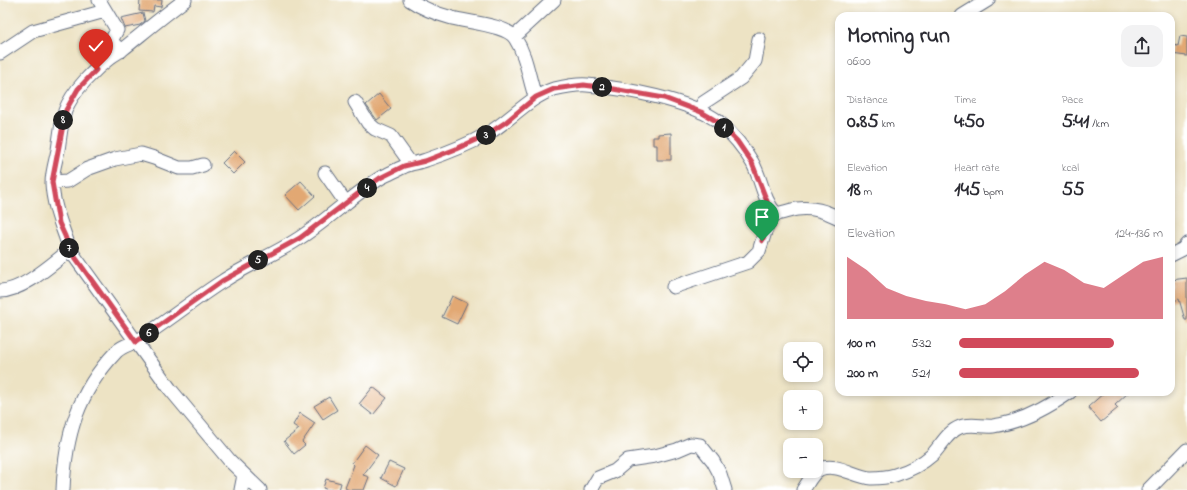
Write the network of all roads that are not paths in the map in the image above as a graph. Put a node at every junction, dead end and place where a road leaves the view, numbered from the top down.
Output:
1 (185, 0) edge
2 (410, 0) edge
3 (554, 0) edge
4 (988, 0) edge
5 (102, 5) edge
6 (968, 12) edge
7 (514, 36) junction
8 (759, 38) dead end
9 (121, 51) junction
10 (1, 52) edge
11 (536, 97) junction
12 (355, 102) dead end
13 (701, 112) junction
14 (411, 164) junction
15 (203, 165) dead end
16 (325, 173) dead end
17 (52, 182) junction
18 (346, 203) junction
19 (774, 211) junction
20 (835, 216) edge
21 (1187, 244) edge
22 (70, 250) junction
23 (1175, 253) edge
24 (673, 287) dead end
25 (0, 291) edge
26 (136, 342) junction
27 (1064, 396) edge
28 (1187, 450) edge
29 (244, 475) junction
30 (63, 490) edge
31 (241, 490) edge
32 (260, 490) edge
33 (591, 490) edge
34 (725, 490) edge
35 (803, 490) edge
36 (1148, 490) edge

1 - 9 street
2 - 7 street
3 - 7 street
4 - 6 street
5 - 9 street
5 - 10 street
7 - 11 street
8 - 13 street
9 - 17 street
11 - 13 street
11 - 14 street
12 - 14 street
13 - 19 street
14 - 18 street
15 - 17 street
16 - 18 street
17 - 22 street
18 - 26 street
19 - 20 street
19 - 24 street
21 - 23 street
22 - 25 street
22 - 26 street
26 - 29 street
26 - 30 street
27 - 35 street
28 - 36 street
29 - 31 street
29 - 32 street
33 - 34 street

